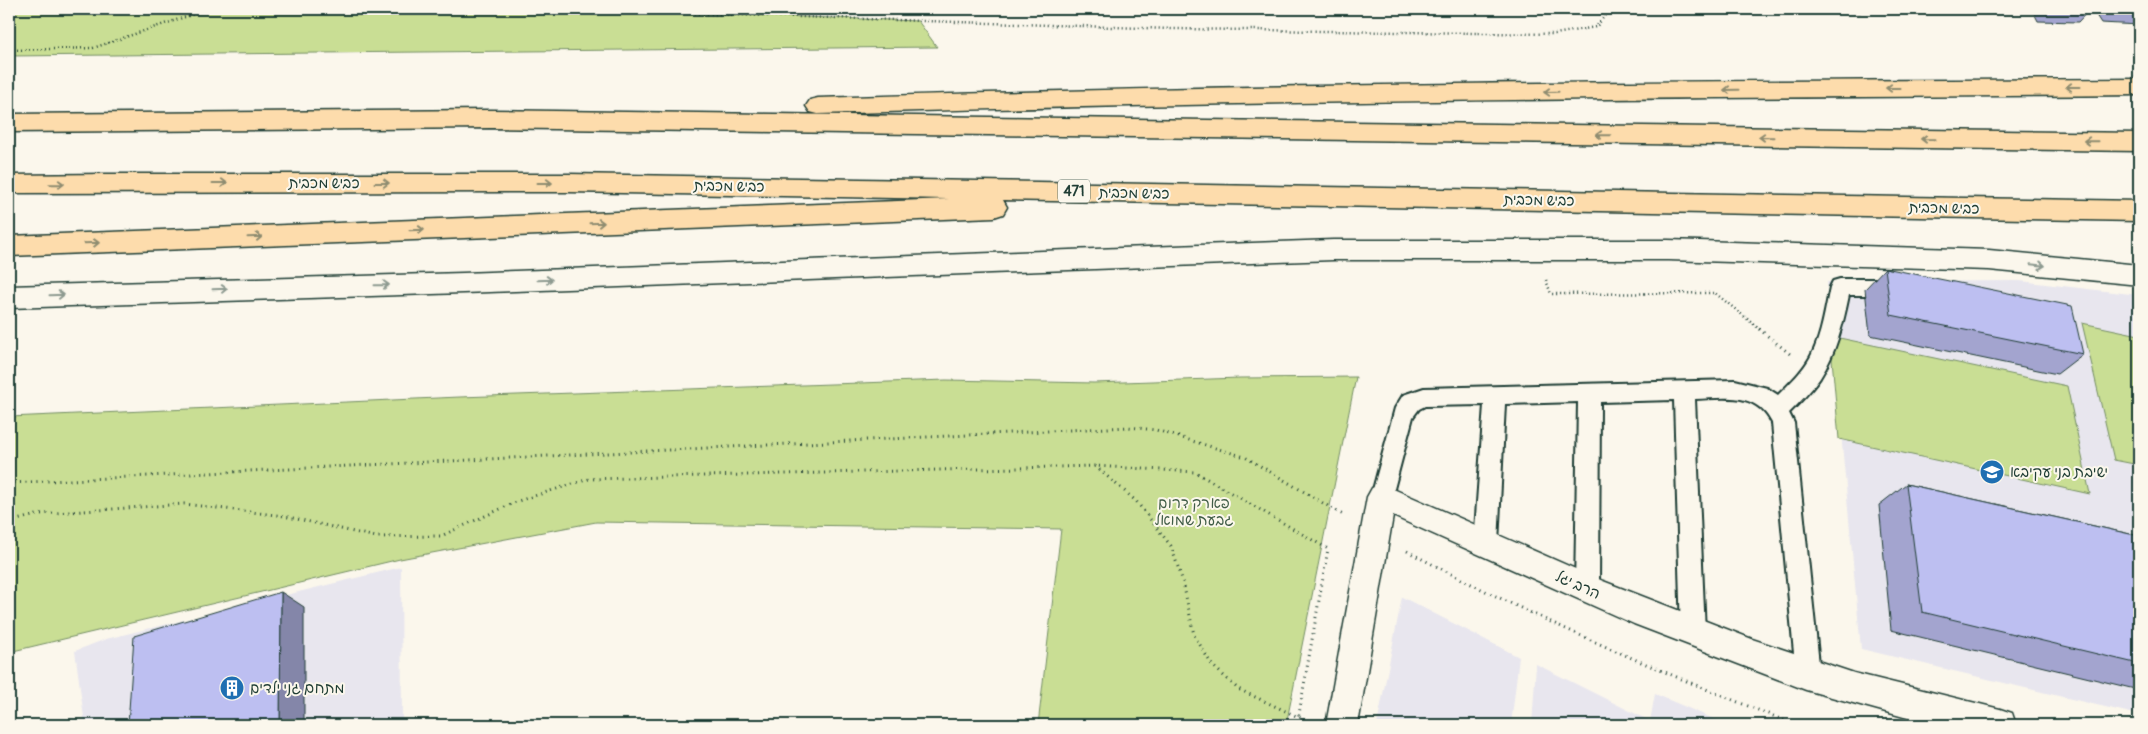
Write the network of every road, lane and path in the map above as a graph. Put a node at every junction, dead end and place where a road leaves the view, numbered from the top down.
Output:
1 (208, 9) edge
2 (556, 9) edge
3 (1604, 9) edge
4 (9, 50) edge
5 (2139, 87) edge
6 (490, 119) junction
7 (9, 123) edge
8 (2139, 142) edge
9 (9, 184) edge
10 (1280, 195) junction
11 (2139, 211) edge
12 (9, 246) edge
13 (1537, 250) junction
14 (2139, 275) edge
15 (1896, 287) edge
16 (9, 297) edge
17 (1812, 372) junction
18 (1684, 390) junction
19 (1590, 392) junction
20 (1495, 395) junction
21 (1778, 411) junction
22 (1095, 466) junction
23 (9, 483) edge
24 (1382, 497) junction
25 (9, 522) edge
26 (1375, 534) junction
27 (1486, 544) junction
28 (1587, 590) junction
29 (1693, 633) junction
30 (1808, 674) junction
31 (1298, 718) junction
32 (1310, 721) dead end
33 (1297, 725) edge
34 (1342, 725) edge
35 (1796, 725) edge
36 (2000, 725) edge

1 - 4 path
2 - 3 path
5 -> 6 highway
6 - 7 highway
8 -> 6 highway
9 -> 10 highway, כביש מכבית / 471
10 - 11 highway, כביש מכבית / 471
12 -> 10 highway
13 -> 14 main road
16 -> 13 main road
13 - 17 path
15 - 17 lane
17 - 21 lane
18 - 19 lane
18 - 21 lane
18 - 29 lane
19 - 20 lane
19 - 28 lane
20 - 24 lane
20 - 27 lane
21 - 30 lane
22 - 25 path
22 - 31 path
22 - 31 path
23 - 26 path
24 - 26 main road
24 - 27 main road, הרב יגל
26 - 34 main road
26 - 35 path
27 - 28 main road, הרב יגל
28 - 29 main road, הרב יגל
29 - 30 main road, הרב יגל
30 - 36 main road, הרב יגל
31 - 32 path
31 - 33 path

